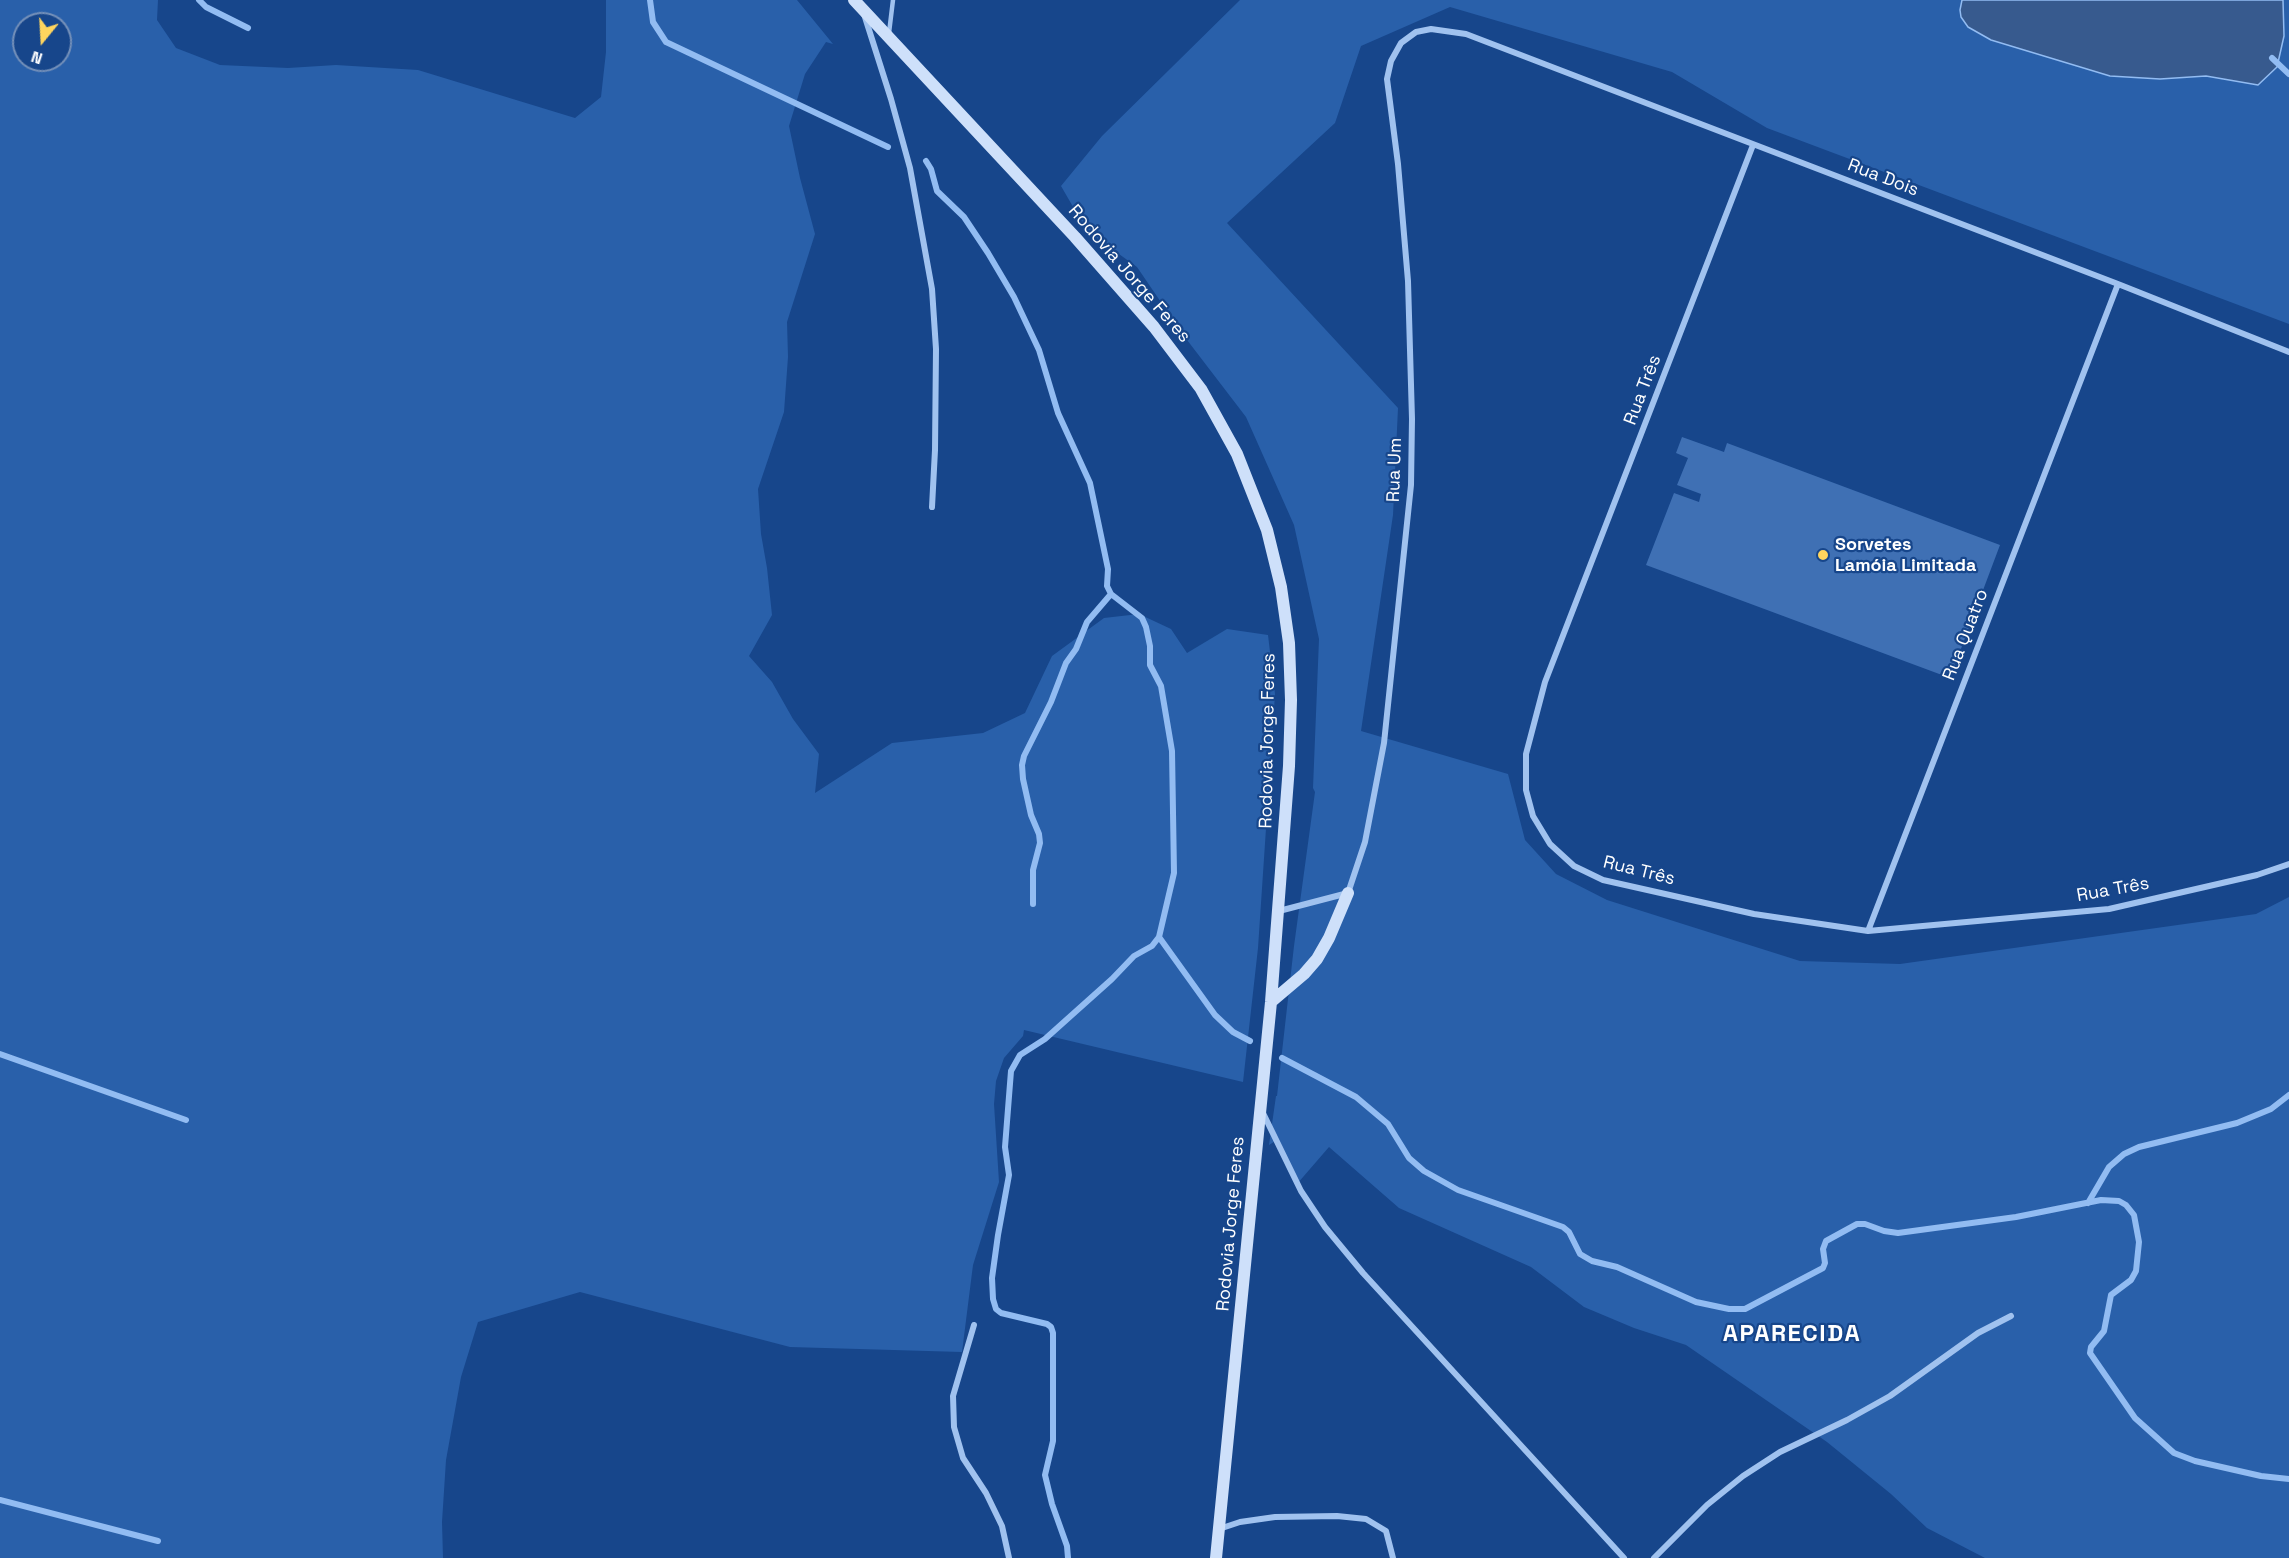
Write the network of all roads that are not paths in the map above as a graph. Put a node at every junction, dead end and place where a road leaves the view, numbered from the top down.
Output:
1 (893, 0) edge
2 (858, 4) edge
3 (1466, 34) joint
4 (888, 35) junction
5 (1753, 144) junction
6 (2118, 284) junction
7 (2289, 352) edge
8 (932, 507) dead end
9 (2289, 864) edge
10 (1348, 893) junction
11 (1279, 911) junction
12 (1868, 931) junction
13 (1271, 1002) junction
14 (1260, 1107) junction
15 (2012, 1316) dead end
16 (974, 1325) dead end
17 (1218, 1530) junction
18 (1009, 1558) edge
19 (1216, 1558) edge
20 (1393, 1558) edge
21 (1624, 1558) edge
22 (1654, 1558) edge

1 - 4 lane
2 - 4 main road, Rodovia Jorge Feres
2 - 8 street
3 - 5 street, Rua Dois
3 - 10 street, Rua Um
4 - 11 main road, Rodovia Jorge Feres
5 - 6 street, Rua Dois
5 - 12 street, Rua Três
6 - 7 street, Rua Dois
6 - 12 street, Rua Quatro
9 - 12 street, Rua Três
10 - 11 street
10 - 13 main road
11 - 13 main road, Rodovia Jorge Feres
13 - 14 main road, Rodovia Jorge Feres
14 - 17 main road, Rodovia Jorge Feres
14 - 21 street
15 - 22 street
16 - 18 street
17 - 19 main road, Rodovia Jorge Feres
17 - 20 street

